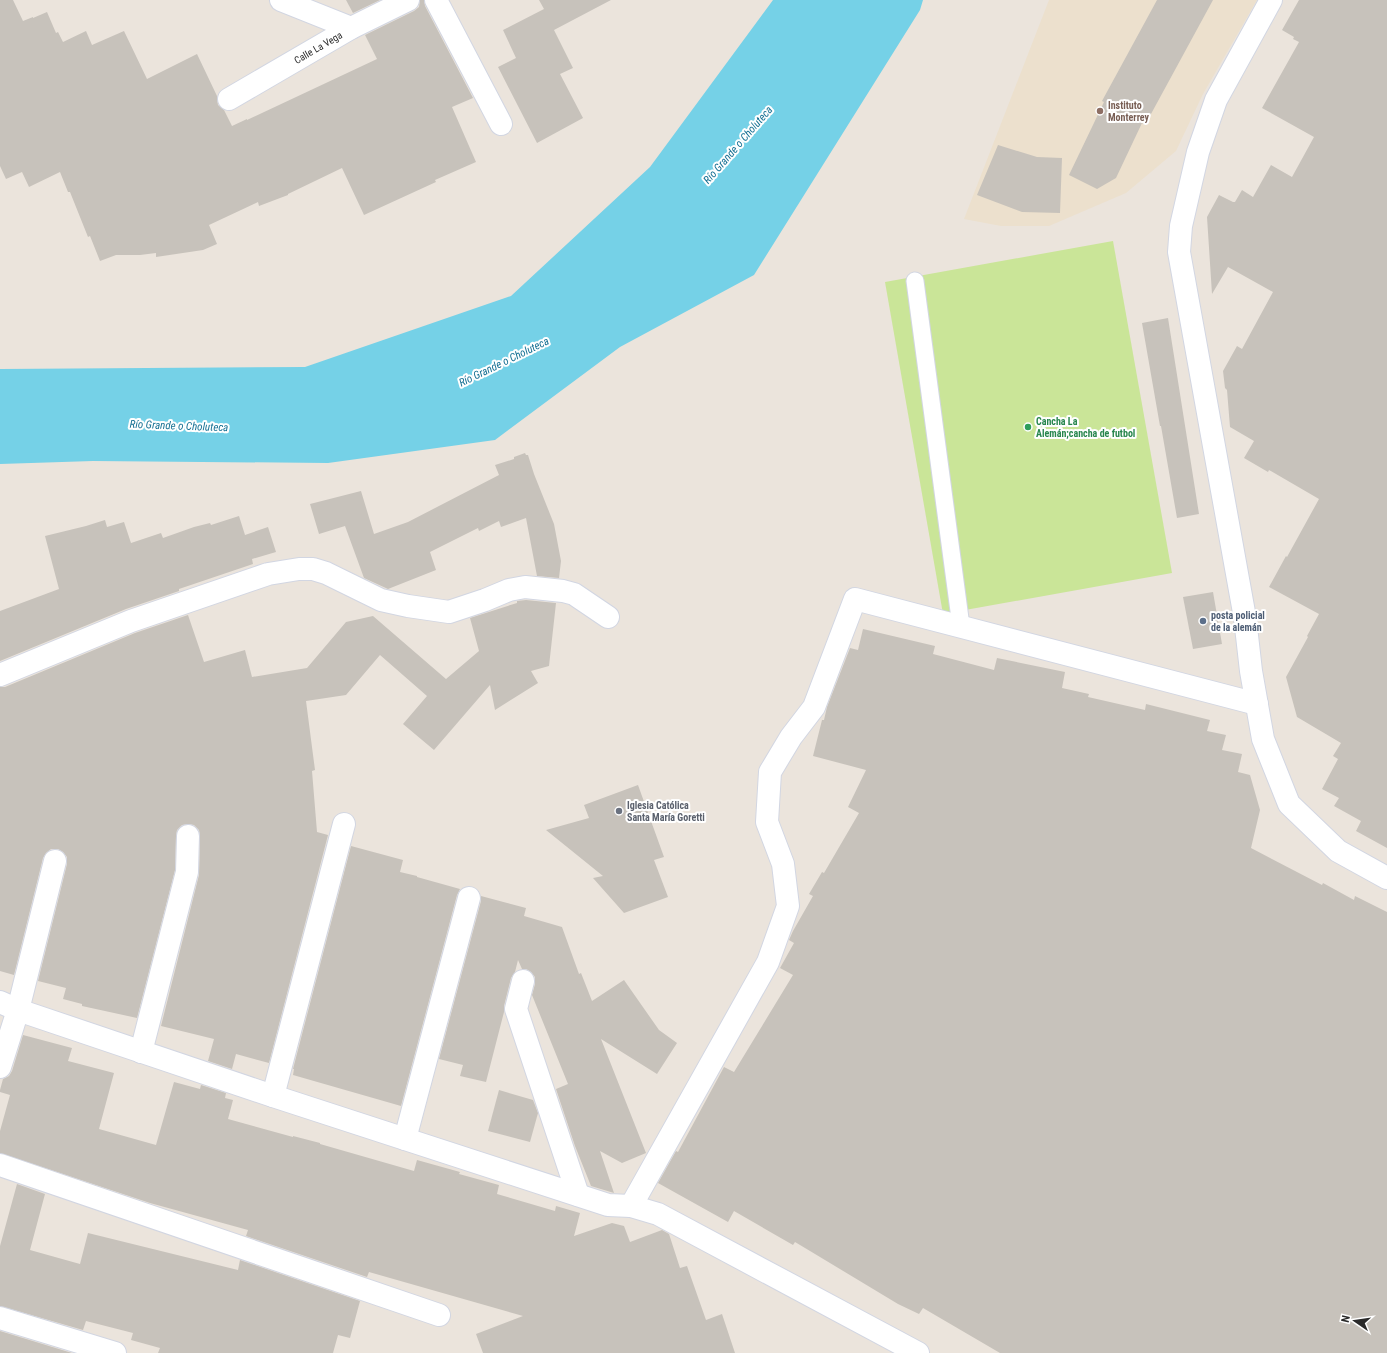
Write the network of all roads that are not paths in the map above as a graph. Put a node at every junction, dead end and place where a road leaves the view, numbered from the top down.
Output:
1 (281, 0) edge
2 (408, 0) edge
3 (436, 0) edge
4 (1271, 0) edge
5 (350, 28) junction
6 (229, 99) dead end
7 (501, 124) dead end
8 (915, 281) dead end
9 (608, 617) dead end
10 (961, 626) junction
11 (0, 675) edge
12 (1257, 704) junction
13 (344, 824) dead end
14 (188, 836) dead end
15 (55, 861) dead end
16 (1387, 878) edge
17 (469, 898) dead end
18 (523, 980) dead end
19 (9, 1006) edge
20 (141, 1052) junction
21 (0, 1068) edge
22 (274, 1096) junction
23 (405, 1139) junction
24 (0, 1165) edge
25 (578, 1195) junction
26 (631, 1206) junction
27 (439, 1315) dead end
28 (0, 1318) edge
29 (115, 1353) edge
30 (918, 1353) edge

1 - 5 street
2 - 5 street, Calle La Vega
3 - 7 street
4 - 12 street
5 - 6 street, Calle La Vega
8 - 10 lane
9 - 11 street
10 - 12 street
10 - 26 street
12 - 16 street
13 - 22 street
14 - 20 street
15 - 19 street
17 - 23 street
18 - 25 street
19 - 20 street
19 - 21 street
20 - 22 street
22 - 23 street
23 - 25 street
24 - 27 street
25 - 26 street
26 - 30 street
28 - 29 street

